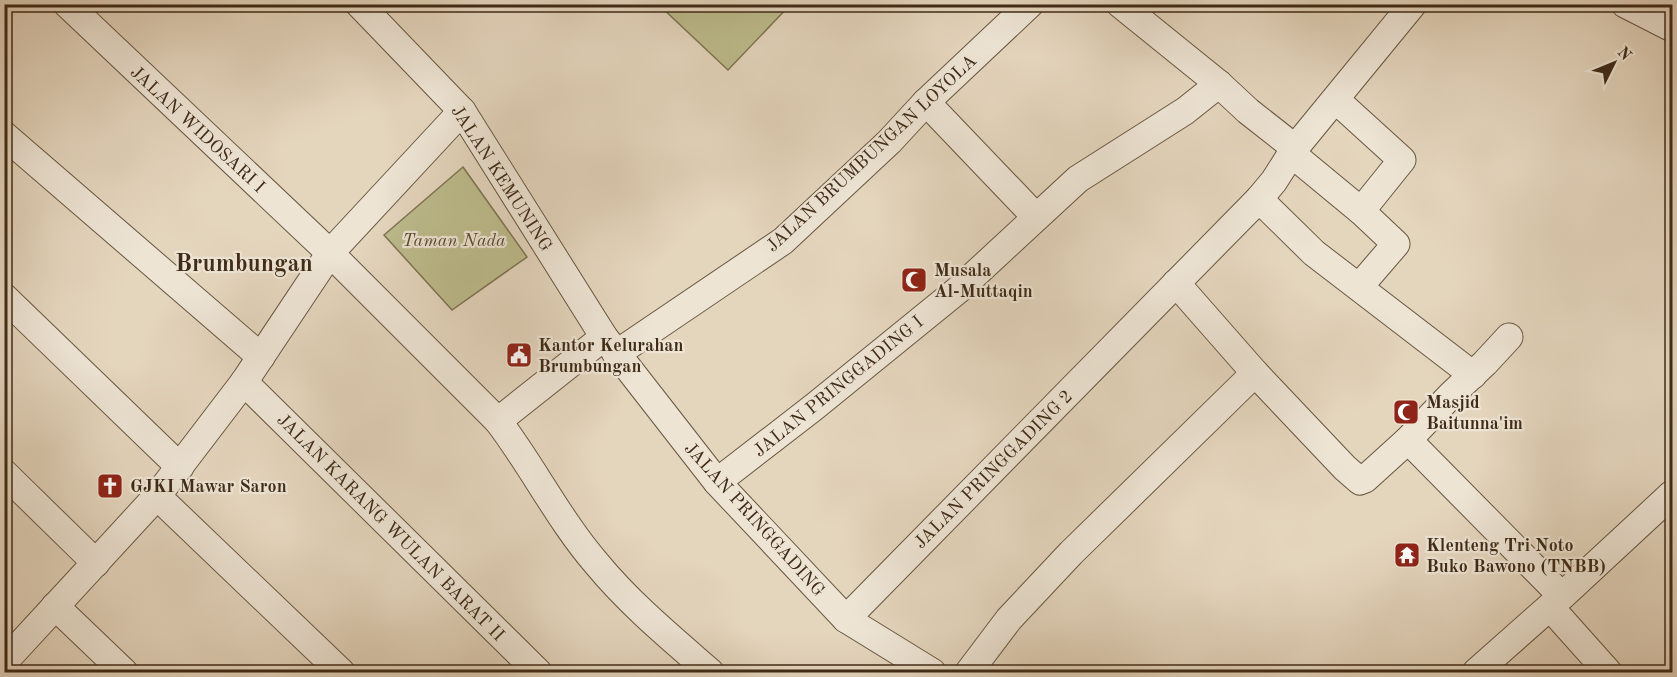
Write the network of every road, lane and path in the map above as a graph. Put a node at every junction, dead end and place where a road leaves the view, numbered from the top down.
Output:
1 (67, 4) edge
2 (359, 4) edge
3 (1030, 4) edge
4 (1119, 4) edge
5 (1413, 4) edge
6 (1632, 6) edge
7 (1672, 28) edge
8 (1219, 84) junction
9 (1336, 100) junction
10 (926, 102) junction
11 (462, 111) junction
12 (4, 135) edge
13 (1293, 151) junction
14 (1259, 199) junction
15 (1361, 211) junction
16 (1036, 217) junction
17 (330, 253) junction
18 (1176, 283) junction
19 (1359, 287) junction
20 (4, 297) edge
21 (1509, 337) dead end
22 (610, 345) junction
23 (261, 357) junction
24 (1255, 373) junction
25 (1473, 375) junction
26 (244, 382) junction
27 (498, 421) junction
28 (1408, 440) junction
29 (180, 467) junction
30 (4, 473) edge
31 (717, 482) junction
32 (1672, 494) edge
33 (157, 496) junction
34 (96, 563) junction
35 (1556, 602) junction
36 (55, 606) junction
37 (846, 619) junction
38 (8, 651) edge
39 (925, 671) edge
40 (124, 672) edge
41 (341, 672) edge
42 (538, 672) edge
43 (710, 672) edge
44 (969, 672) edge
45 (1476, 672) edge
46 (1608, 672) edge

1 - 17 street, JALAN WIDOSARI I
2 - 11 street, JALAN KEMUNING
3 - 10 street, JALAN BRUMBUNGAN LOYOLA
4 - 8 street
5 - 9 street, JALAN PRINGGADING 2
6 - 7 street
8 - 13 street
8 - 16 street, JALAN PRINGGADING I
9 - 13 street, JALAN PRINGGADING 2
9 - 15 street
10 - 16 street
10 - 22 street, JALAN BRUMBUNGAN LOYOLA
11 - 17 street
11 - 22 street, JALAN KEMUNING
12 - 23 street
13 - 14 street, JALAN PRINGGADING 2
13 - 15 street
14 - 18 street, JALAN PRINGGADING 2
14 - 19 street
15 - 19 street
16 - 31 street, JALAN PRINGGADING I
17 - 23 street
17 - 27 street, JALAN WIDOSARI I
18 - 24 street
18 - 37 street, JALAN PRINGGADING 2
19 - 25 street
20 - 29 street
21 - 25 street
22 - 27 street, JALAN BRUMBUNGAN LOYOLA
22 - 31 street, JALAN PRINGGADING
23 - 26 street
24 - 28 street
24 - 44 street
25 - 28 street
26 - 29 street
26 - 42 street, JALAN KARANG WULAN BARAT II
27 - 43 street, JALAN WIDOSARI I
28 - 35 street
29 - 33 street
30 - 34 street
31 - 37 street, JALAN PRINGGADING
32 - 35 street
33 - 34 street
33 - 41 street
34 - 36 street
35 - 45 street
35 - 46 street
36 - 38 street
36 - 40 street
37 - 39 street, JALAN PRINGGADING

